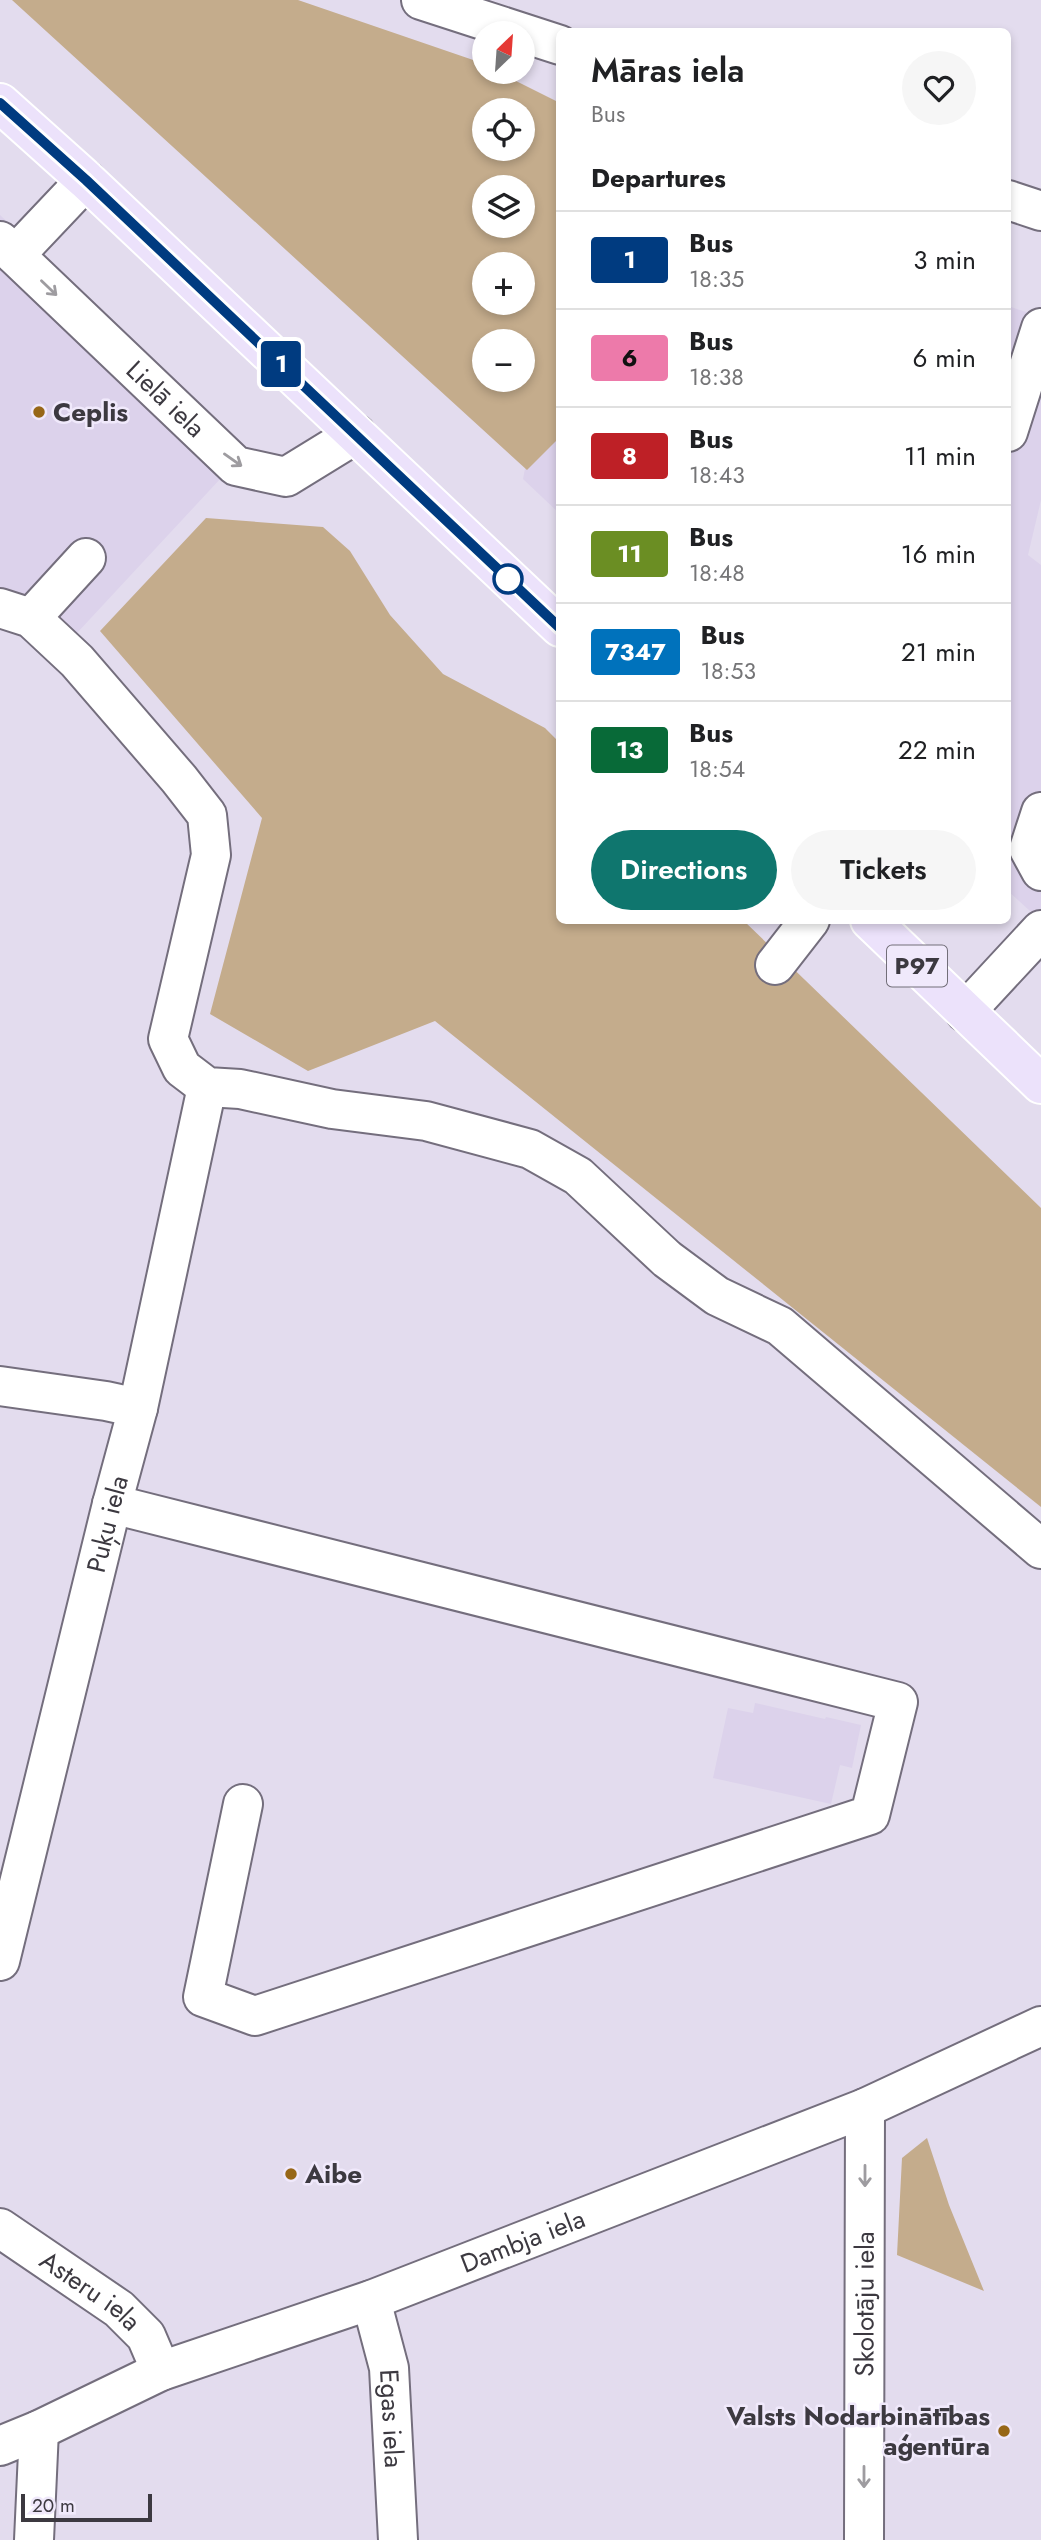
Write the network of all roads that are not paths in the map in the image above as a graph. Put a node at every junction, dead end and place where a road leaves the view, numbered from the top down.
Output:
1 (440, 3) edge
2 (556, 44) edge
3 (0, 103) edge
4 (86, 180) junction
5 (1011, 201) edge
6 (1041, 211) edge
7 (8, 248) edge
8 (1041, 328) edge
9 (1011, 423) edge
10 (356, 434) junction
11 (86, 558) dead end
12 (15, 613) edge
13 (556, 624) edge
14 (1041, 812) edge
15 (1041, 872) edge
16 (807, 924) edge
17 (874, 924) edge
18 (1041, 930) edge
19 (775, 965) dead end
20 (965, 1012) junction
21 (1041, 1084) edge
22 (207, 1087) junction
23 (0, 1386) edge
24 (138, 1408) junction
25 (112, 1504) junction
26 (1041, 1549) edge
27 (243, 1804) dead end
28 (7, 1904) edge
29 (0, 1961) edge
30 (1041, 2026) edge
31 (866, 2108) junction
32 (0, 2228) edge
33 (371, 2300) junction
34 (161, 2371) junction
35 (38, 2430) junction
36 (0, 2446) edge
37 (34, 2540) edge
38 (398, 2540) edge
39 (864, 2540) edge

1 - 2 street
3 - 4 main road
4 - 7 street
4 - 10 main road
5 - 6 street
7 -> 10 street, Lielā iela
8 - 9 street
10 - 13 main road
11 - 12 street
12 - 22 street
14 - 15 street
16 - 19 street
17 - 20 main road, P97
18 - 20 street
20 - 21 main road, P97
22 - 24 street, Puķu iela
22 - 26 street
23 - 24 street
24 - 25 street, Puķu iela
25 - 27 street
25 - 28 street, Puķu iela
28 - 29 street, Puķu iela
30 - 31 street, Dambja iela
31 - 33 street, Dambja iela
31 -> 39 street, Skolotāju iela
32 - 34 street, Asteru iela
33 - 34 street, Dambja iela
33 - 38 street, Egas iela
34 - 35 street, Dambja iela
35 - 36 street, Dambja iela
35 - 37 street

